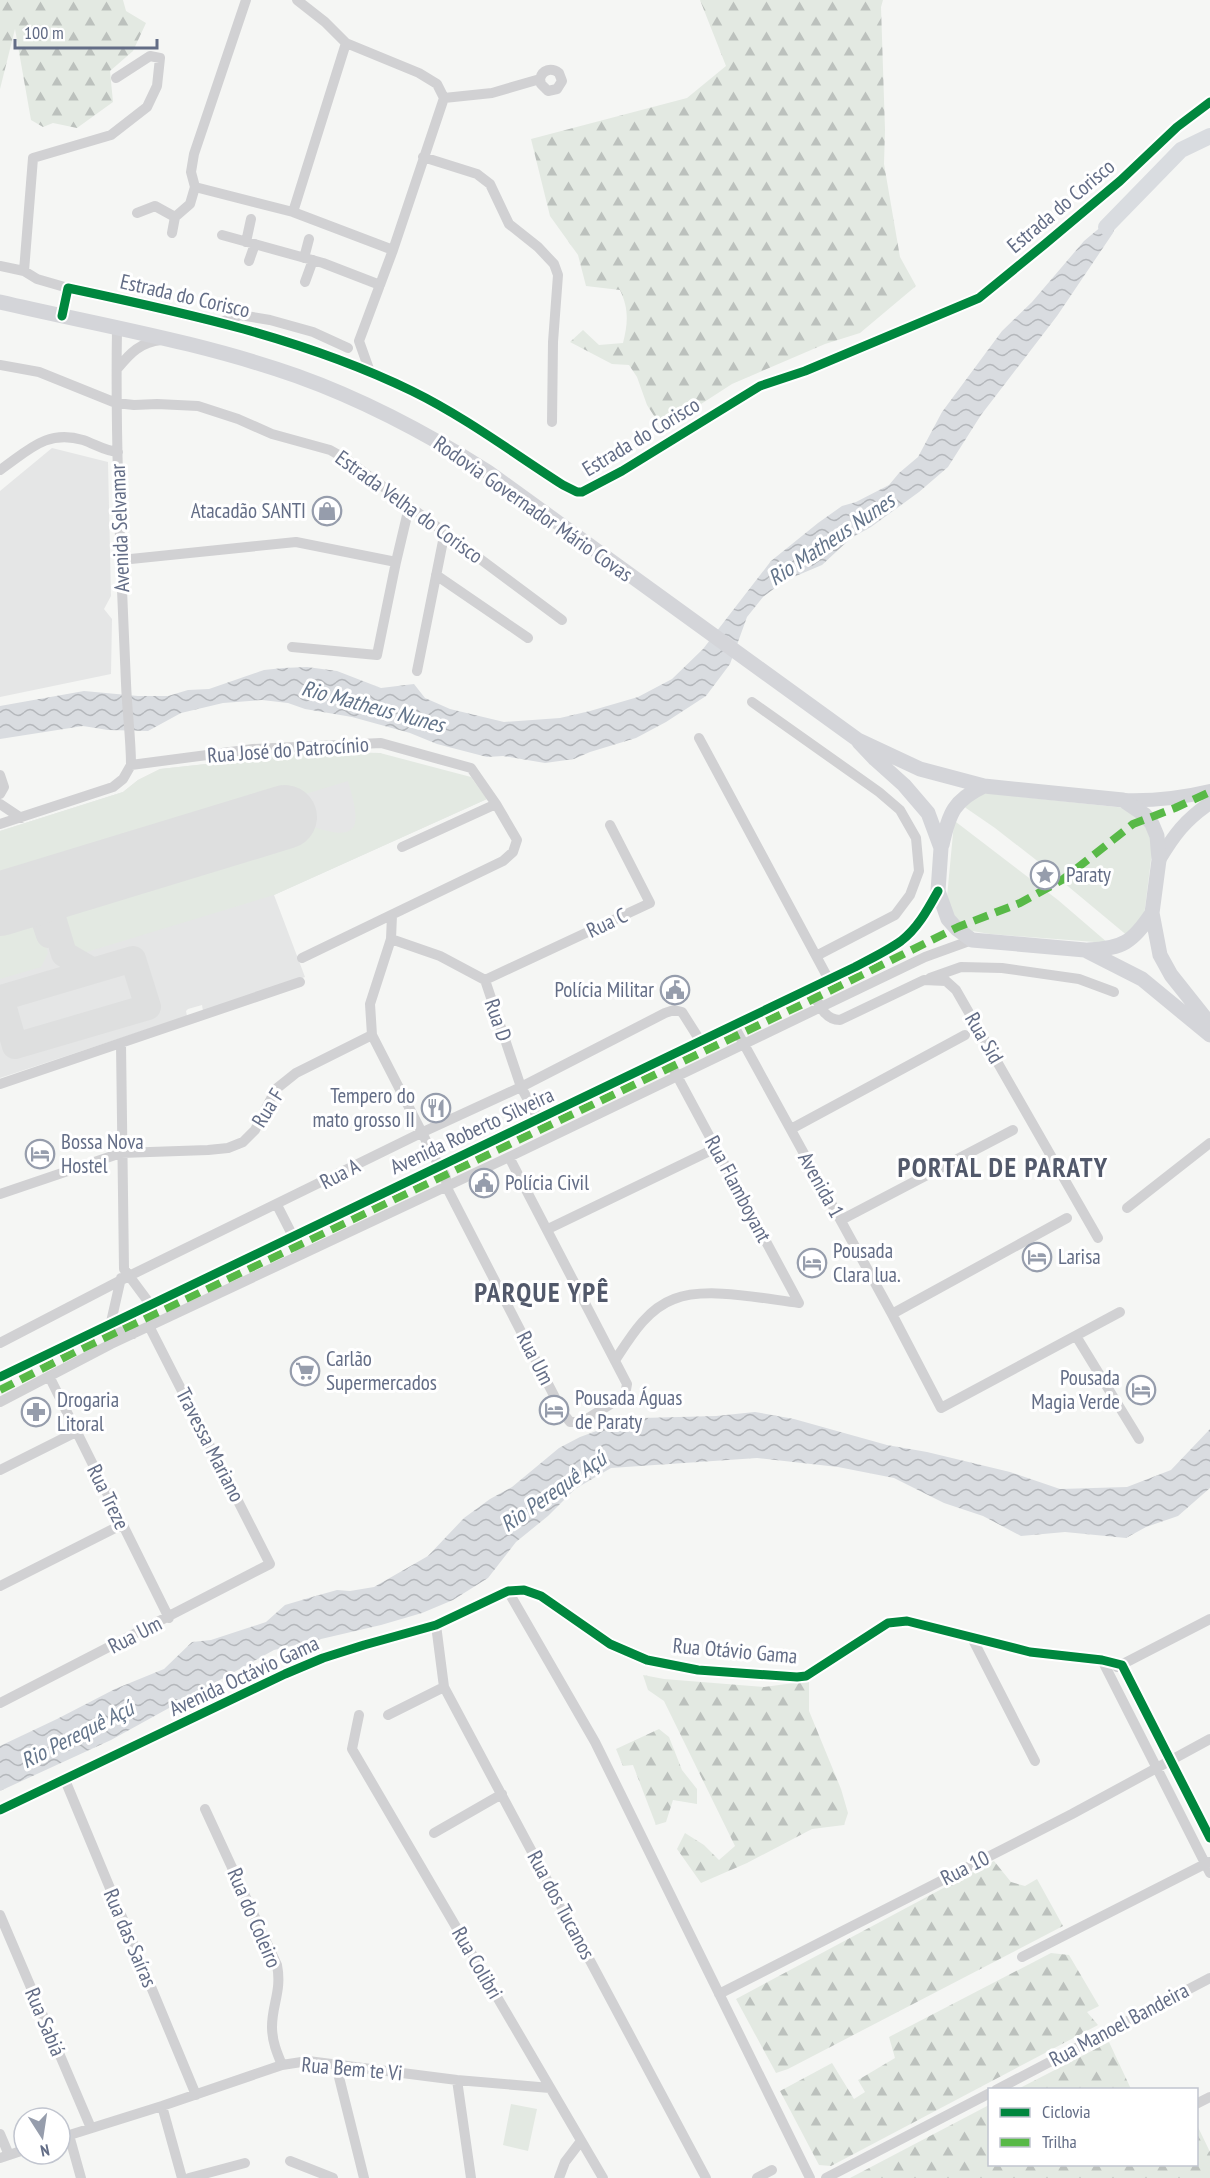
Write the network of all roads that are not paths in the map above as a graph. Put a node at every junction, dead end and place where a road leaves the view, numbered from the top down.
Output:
1 (246, 0) edge
2 (297, 0) edge
3 (346, 43) junction
4 (116, 78) dead end
5 (540, 80) dead end
6 (444, 98) junction
7 (1210, 102) edge
8 (423, 157) junction
9 (195, 187) junction
10 (292, 212) junction
11 (137, 213) dead end
12 (176, 217) junction
13 (251, 219) dead end
14 (172, 233) dead end
15 (222, 235) dead end
16 (309, 238) dead end
17 (250, 243) junction
18 (393, 250) junction
19 (309, 259) junction
20 (249, 261) dead end
21 (0, 266) edge
22 (24, 271) junction
23 (306, 282) dead end
24 (380, 285) junction
25 (68, 288) junction
26 (0, 302) edge
27 (62, 316) junction
28 (222, 322) junction
29 (117, 329) junction
30 (163, 339) junction
31 (359, 342) junction
32 (348, 348) junction
33 (333, 357) junction
34 (0, 365) edge
35 (118, 368) junction
36 (370, 372) junction
37 (116, 403) junction
38 (552, 422) dead end
39 (118, 452) junction
40 (0, 470) edge
41 (409, 507) junction
42 (445, 531) junction
43 (121, 560) junction
44 (396, 562) junction
45 (436, 575) junction
46 (562, 620) dead end
47 (528, 638) dead end
48 (292, 647) dead end
49 (417, 671) dead end
50 (752, 702) dead end
51 (699, 738) dead end
52 (858, 740) junction
53 (131, 765) junction
54 (0, 775) edge
55 (984, 786) junction
56 (2, 790) edge
57 (1210, 791) edge
58 (1123, 800) junction
59 (1210, 803) edge
60 (0, 804) edge
61 (496, 804) junction
62 (21, 818) junction
63 (0, 824) edge
64 (610, 825) dead end
65 (402, 847) dead end
66 (941, 848) junction
67 (1159, 860) junction
68 (938, 891) junction
69 (1152, 913) junction
70 (392, 915) junction
71 (391, 939) junction
72 (972, 939) junction
73 (1085, 950) junction
74 (818, 956) junction
75 (302, 958) dead end
76 (485, 980) junction
77 (829, 980) junction
78 (924, 980) junction
79 (300, 982) dead end
80 (811, 988) junction
81 (1114, 992) dead end
82 (821, 1006) junction
83 (1210, 1024) edge
84 (734, 1026) junction
85 (372, 1035) junction
86 (965, 1035) dead end
87 (1210, 1035) edge
88 (700, 1042) junction
89 (744, 1043) junction
90 (121, 1044) junction
91 (668, 1059) junction
92 (677, 1075) junction
93 (0, 1084) edge
94 (521, 1087) junction
95 (539, 1120) junction
96 (791, 1129) junction
97 (1013, 1130) dead end
98 (423, 1132) junction
99 (1210, 1143) edge
100 (716, 1148) junction
101 (122, 1153) junction
102 (509, 1157) junction
103 (439, 1166) junction
104 (415, 1177) junction
105 (446, 1186) junction
106 (0, 1194) edge
107 (428, 1195) junction
108 (278, 1205) junction
109 (1127, 1208) dead end
110 (1067, 1218) dead end
111 (841, 1220) junction
112 (548, 1229) junction
113 (293, 1236) junction
114 (1098, 1238) dead end
115 (302, 1254) junction
116 (124, 1276) junction
117 (150, 1304) junction
118 (1120, 1312) dead end
119 (892, 1314) junction
120 (111, 1322) junction
121 (149, 1326) junction
122 (133, 1334) junction
123 (1076, 1336) junction
124 (0, 1344) edge
125 (616, 1359) junction
126 (49, 1376) junction
127 (0, 1377) edge
128 (0, 1402) edge
129 (76, 1432) junction
130 (1139, 1439) dead end
131 (0, 1470) edge
132 (121, 1525) junction
133 (270, 1564) joint
134 (0, 1586) edge
135 (508, 1590) junction
136 (169, 1618) junction
137 (1210, 1619) edge
138 (436, 1625) junction
139 (972, 1638) junction
140 (1102, 1660) junction
141 (1122, 1665) junction
142 (1107, 1672) junction
143 (444, 1687) junction
144 (0, 1703) edge
145 (359, 1715) dead end
146 (388, 1715) dead end
147 (1210, 1739) edge
148 (1035, 1761) dead end
149 (1170, 1761) junction
150 (1155, 1768) junction
151 (65, 1780) junction
152 (502, 1794) junction
153 (205, 1809) dead end
154 (0, 1810) edge
155 (434, 1833) dead end
156 (1210, 1838) edge
157 (1208, 1866) edge
158 (0, 1915) edge
159 (1022, 1957) dead end
160 (1210, 1978) edge
161 (719, 1994) junction
162 (282, 2065) junction
163 (336, 2065) junction
164 (457, 2080) junction
165 (550, 2088) junction
166 (1000, 2088) edge
167 (988, 2094) edge
168 (196, 2095) junction
169 (162, 2106) junction
170 (91, 2128) junction
171 (0, 2134) edge
172 (72, 2135) edge
173 (581, 2141) junction
174 (72, 2155) edge
175 (5, 2156) edge
176 (290, 2161) dead end
177 (245, 2163) dead end
178 (772, 2170) dead end
179 (81, 2178) edge
180 (182, 2178) edge
181 (189, 2178) edge
182 (333, 2178) edge
183 (364, 2178) edge
184 (471, 2178) edge
185 (559, 2178) edge
186 (603, 2178) edge
187 (706, 2178) edge
188 (757, 2178) edge
189 (810, 2178) edge
190 (826, 2178) edge

1 - 9 street
2 - 3 street
3 - 6 street
3 - 10 street
4 - 22 street
5 - 6 street
6 - 8 street
7 - 36 street, Estrada do Corisco
8 - 18 street
8 - 38 street
9 - 10 street
9 - 12 street
10 - 18 street
11 - 12 street
12 - 14 street
13 - 17 street
15 - 17 street
16 - 19 street
17 - 19 street
17 - 20 street
18 - 24 street
19 - 23 street
19 - 24 street
21 - 22 street, Estrada do Corisco
22 - 25 street, Estrada do Corisco
24 - 31 street
25 - 27 street
25 - 28 street, Estrada do Corisco
26 - 27 highway, Rodovia Governador Mário Covas
27 - 29 highway, Rodovia Governador Mário Covas
28 - 32 street
28 - 33 street, Estrada do Corisco
29 - 30 highway, Rodovia Governador Mário Covas
29 - 35 street, Avenida Selvamar
30 - 35 street
30 - 52 highway, Rodovia Governador Mário Covas
31 - 32 street
31 - 36 street
32 - 33 street
33 - 36 street, Estrada do Corisco
34 - 37 street, Estrada Velha do Corisco
35 - 37 street, Avenida Selvamar
37 - 39 street, Avenida Selvamar
37 - 41 street, Estrada Velha do Corisco
39 - 40 street
39 - 43 street, Avenida Selvamar
41 - 42 street, Estrada Velha do Corisco
41 - 44 street
42 - 45 street
42 - 46 street, Estrada Velha do Corisco
43 - 44 street
43 - 53 street, Avenida Selvamar
44 - 48 street
45 - 47 street
45 - 49 street
50 - 74 street
51 - 74 street
52 - 55 highway, Rodovia Governador Mário Covas
52 - 66 highway, Rodovia Governador Mário Covas
53 - 61 street, Rua José do Patrocínio
53 - 62 street
54 - 56 street
55 - 58 highway, Rodovia Governador Mário Covas
55 - 66 highway
57 - 58 main road
58 - 67 highway
59 - 67 main road
60 - 62 street
61 - 65 street
61 - 70 street, Rua José do Patrocínio
62 - 63 street
64 - 76 street, Rua C
66 - 68 highway, Rodovia Governador Mário Covas
67 - 69 highway
68 - 72 highway, Rodovia Governador Mário Covas
68 - 77 street, Avenida Roberto Silveira
69 - 73 highway
69 - 83 highway
70 - 71 street
70 - 75 street, Rua José do Patrocínio
71 - 76 street, Rua D
71 - 85 street
72 - 73 highway
72 - 82 street, Avenida Roberto Silveira
73 - 87 highway
74 - 77 street
76 - 94 street, Rua D
77 - 80 street, Avenida Roberto Silveira
78 - 81 street
78 - 82 street
78 - 114 street, Rua Sid
79 - 90 street
80 - 82 street
80 - 84 street, Avenida Roberto Silveira
82 - 89 street, Avenida Roberto Silveira
84 - 88 street, Avenida Roberto Silveira
84 - 89 street, Avenida 1
85 - 98 street
85 - 101 street, Rua F
86 - 96 street
88 - 91 street, Avenida Roberto Silveira
88 - 94 street, Rua A
89 - 92 street, Avenida Roberto Silveira
89 - 96 street, Avenida 1
90 - 93 street
90 - 101 street
91 - 92 street, Rua Flamboyant
91 - 95 street, Avenida Roberto Silveira
92 - 100 street, Rua Flamboyant
92 - 102 street, Avenida Roberto Silveira
94 - 95 street, Rua D
94 - 98 street, Rua A
95 - 103 street, Avenida Roberto Silveira
96 - 111 street, Avenida 1
97 - 111 street
98 - 103 street
98 - 108 street, Rua A
99 - 109 street
100 - 112 street
100 - 125 street, Rua Flamboyant
101 - 106 street, Rua F
101 - 116 street
102 - 105 street, Avenida Roberto Silveira
102 - 112 street
103 - 104 street, Avenida Roberto Silveira
103 - 105 street
104 - 107 street
104 - 113 street, Avenida Roberto Silveira
105 - 107 street, Avenida Roberto Silveira
105 - 125 street, Rua Um
107 - 115 street, Avenida Roberto Silveira
108 - 113 street
108 - 116 street, Rua A
110 - 119 street
111 - 119 street, Avenida 1
112 - 125 street
113 - 115 street
113 - 117 street, Avenida Roberto Silveira
115 - 121 street, Avenida Roberto Silveira
116 - 117 street
116 - 120 street
116 - 124 street, Rua A
117 - 120 street, Avenida Roberto Silveira
117 - 121 street
118 - 123 street
119 - 123 street, Avenida 1
120 - 122 street
120 - 127 street, Avenida Roberto Silveira
121 - 122 street, Avenida Roberto Silveira
121 - 133 street, Travessa Mariano
122 - 126 street, Avenida Roberto Silveira
123 - 130 street
126 - 128 street, Avenida Roberto Silveira
126 - 129 street, Rua Treze
129 - 131 street
129 - 132 street, Rua Treze
132 - 134 street
132 - 136 street, Rua Treze
133 - 136 street, Rua Um
135 - 138 street, Avenida Octávio Gama
135 - 139 street, Rua Otávio Gama
135 - 161 street
136 - 144 street, Rua Um
137 - 141 street
138 - 143 street, Rua dos Tucanos
138 - 151 street, Avenida Octávio Gama
139 - 140 street, Rua Otávio Gama
139 - 148 street
140 - 141 street, Rua Otávio Gama
140 - 142 street
141 - 142 street
141 - 149 street
142 - 150 street
143 - 146 street
143 - 152 street, Rua dos Tucanos
145 - 165 street, Rua Colibri
147 - 149 street, Rua 10
149 - 150 street, Rua 10
149 - 156 street
150 - 157 street
150 - 161 street, Rua 10
151 - 154 street, Avenida Octávio Gama
151 - 168 street, Rua das Saíras
152 - 155 street
152 - 187 street, Rua dos Tucanos
153 - 162 street, Rua do Coleiro
157 - 159 street
158 - 170 street, Rua Sabiá
160 - 166 street, Rua Manoel Bandeira
161 - 189 street
162 - 163 street, Rua Bem te Vi
162 - 168 street, Rua Bem te Vi
163 - 164 street, Rua Bem te Vi
163 - 183 street
164 - 165 street, Rua Bem te Vi
164 - 184 street
165 - 173 street, Rua Colibri
167 - 190 street
168 - 169 street, Rua Bem te Vi
169 - 170 street, Rua Bem te Vi
169 - 180 street
170 - 172 street, Rua Bem te Vi
171 - 175 street
173 - 185 street
173 - 186 street, Rua Colibri
174 - 179 street
176 - 182 street
177 - 181 street
178 - 188 street

